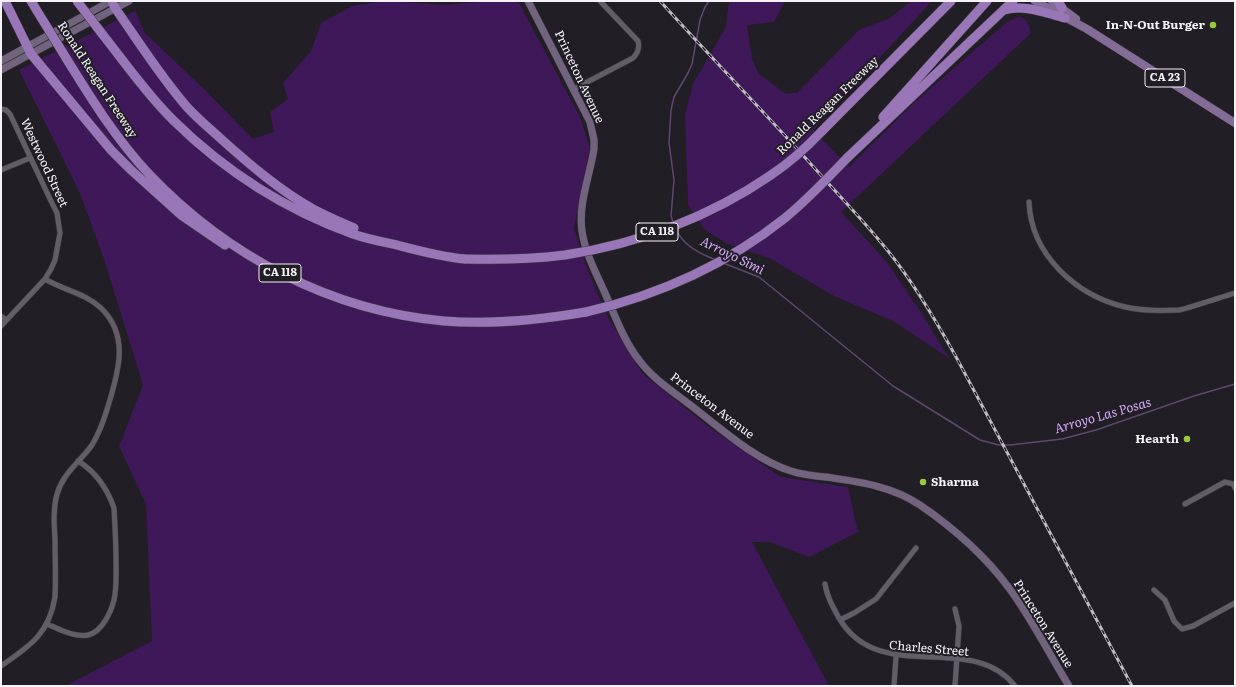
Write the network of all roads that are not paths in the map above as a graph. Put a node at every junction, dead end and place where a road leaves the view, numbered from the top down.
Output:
1 (6, 1) edge
2 (31, 1) edge
3 (78, 1) edge
4 (129, 1) edge
5 (528, 1) edge
6 (600, 1) edge
7 (947, 1) edge
8 (951, 1) edge
9 (987, 1) edge
10 (1013, 1) edge
11 (1035, 1) edge
12 (1052, 1) edge
13 (113, 3) edge
14 (1060, 4) edge
15 (1003, 10) junction
16 (1065, 18) junction
17 (927, 25) junction
18 (1087, 29) junction
19 (29, 51) junction
20 (1, 61) edge
21 (1, 70) edge
22 (574, 89) junction
23 (3, 110) edge
24 (1235, 123) edge
25 (30, 158) junction
26 (847, 158) junction
27 (1, 170) edge
28 (1028, 202) dead end
29 (374, 240) junction
30 (45, 279) junction
31 (290, 279) junction
32 (1235, 293) edge
33 (1, 316) edge
34 (6, 320) junction
35 (1, 326) edge
36 (78, 461) junction
37 (1235, 488) edge
38 (1185, 504) dead end
39 (916, 548) dead end
40 (825, 584) dead end
41 (1154, 590) dead end
42 (1235, 603) edge
43 (954, 609) dead end
44 (840, 620) junction
45 (47, 624) junction
46 (896, 657) junction
47 (957, 661) junction
48 (1, 666) edge
49 (894, 686) edge
50 (955, 686) edge
51 (1015, 686) edge
52 (1069, 686) edge

1 - 19 highway
2 - 31 highway, Ronald Reagan Freeway / CA 118, bridge
3 - 29 highway, Ronald Reagan Freeway / CA 118, bridge
4 - 13 street
5 - 22 street, Princeton Avenue
6 - 22 street
7 - 17 highway, CA 118
8 - 17 highway
9 - 26 highway
10 - 15 highway
11 - 16 main road, CA 23
12 - 14 main road
13 - 19 street
13 - 29 highway
14 - 18 main road, CA 23
15 - 16 highway
15 - 26 highway, CA 118
16 - 18 main road, CA 23
17 - 29 highway, Ronald Reagan Freeway / CA 118, bridge
18 - 24 main road, CA 23
19 - 20 street
19 - 21 street
19 - 31 highway
22 - 52 street, Princeton Avenue
23 - 25 street, Westwood Street
25 - 27 street
25 - 30 street, Westwood Street
26 - 31 highway, Ronald Reagan Freeway / CA 118, bridge
28 - 32 street
30 - 34 street, Westwood Street
30 - 36 street
33 - 34 street
34 - 35 street, Westwood Street
36 - 45 street
36 - 45 street
37 - 38 street
39 - 44 street
40 - 44 street, Charles Street
41 - 42 street
43 - 47 street
44 - 46 street, Charles Street
45 - 48 street
46 - 47 street, Charles Street
46 - 49 street
47 - 50 street
47 - 51 street, Charles Street

